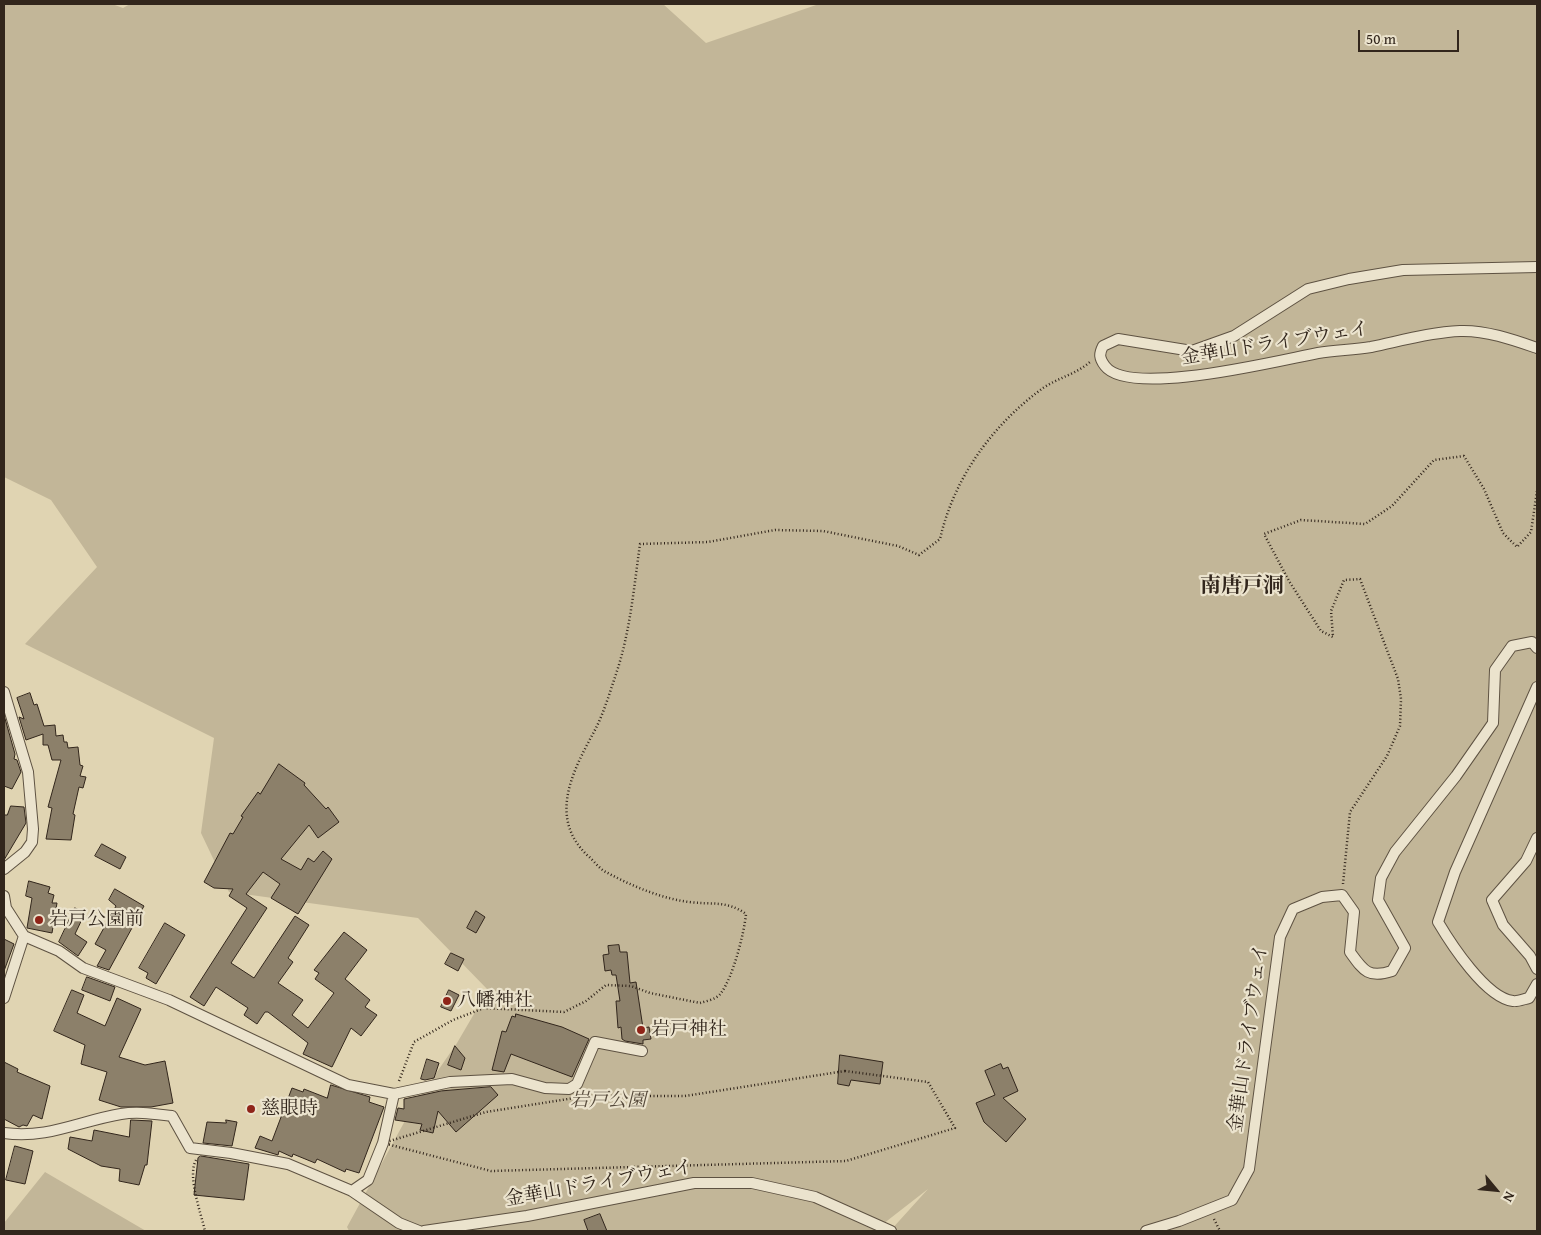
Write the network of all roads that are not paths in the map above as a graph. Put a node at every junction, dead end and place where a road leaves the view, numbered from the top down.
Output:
1 (1537, 267) edge
2 (1537, 348) edge
3 (1537, 648) edge
4 (1537, 687) edge
5 (4, 692) edge
6 (1537, 838) edge
7 (4, 869) edge
8 (4, 896) edge
9 (24, 936) junction
10 (1537, 969) edge
11 (1537, 984) edge
12 (4, 998) edge
13 (642, 1051) dead end
14 (394, 1094) junction
15 (4, 1133) edge
16 (352, 1191) junction
17 (419, 1231) edge
18 (424, 1231) edge
19 (891, 1231) edge
20 (1146, 1231) edge

1 - 2 street, 金華山ドライブウェイ
3 - 20 street, 金華山ドライブウェイ
4 - 11 street
5 - 7 street
6 - 10 street
8 - 9 street
9 - 12 street
9 - 14 street
13 - 14 street
14 - 16 street
15 - 16 street
16 - 17 street
18 - 19 street, 金華山ドライブウェイ

